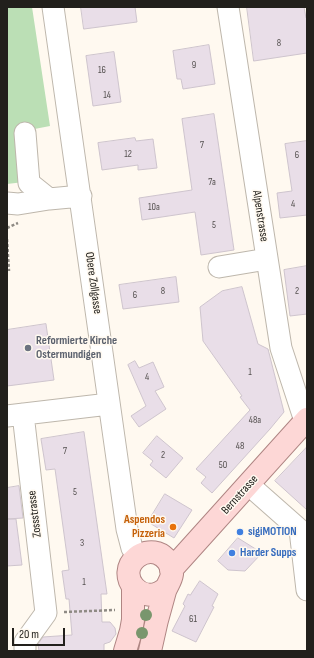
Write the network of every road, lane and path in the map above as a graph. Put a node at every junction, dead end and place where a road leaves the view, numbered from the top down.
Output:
1 (53, 7) edge
2 (228, 7) edge
3 (24, 133) dead end
4 (81, 196) junction
5 (49, 199) junction
6 (7, 203) edge
7 (7, 239) edge
8 (267, 260) junction
9 (219, 267) dead end
10 (9, 272) dead end
11 (109, 404) junction
12 (15, 415) edge
13 (306, 420) edge
14 (249, 484) junction
15 (136, 557) junction
16 (169, 579) junction
17 (133, 586) junction
18 (307, 590) edge
19 (133, 610) junction
20 (46, 613) junction
21 (25, 649) dead end
22 (125, 651) edge
23 (150, 651) edge

1 - 4 street, Obere Zollgasse
2 - 8 street, Alpenstrasse
3 - 5 street
4 - 5 street
4 - 11 street, Obere Zollgasse
5 - 6 street
7 - 10 path
8 - 9 street
8 - 13 street, Alpenstrasse
11 - 12 street, Zossstrasse
11 - 15 street, Obere Zollgasse
12 - 20 street, Zossstrasse
13 - 14 main road, Bernstrasse
14 - 16 main road, Bernstrasse
14 - 18 street
15 - 16 main road
15 - 17 main road
16 - 17 main road, Bernstrasse
16 - 23 main road, Bernstrasse
17 - 19 main road
19 - 20 path
19 - 22 main road
20 - 21 street

